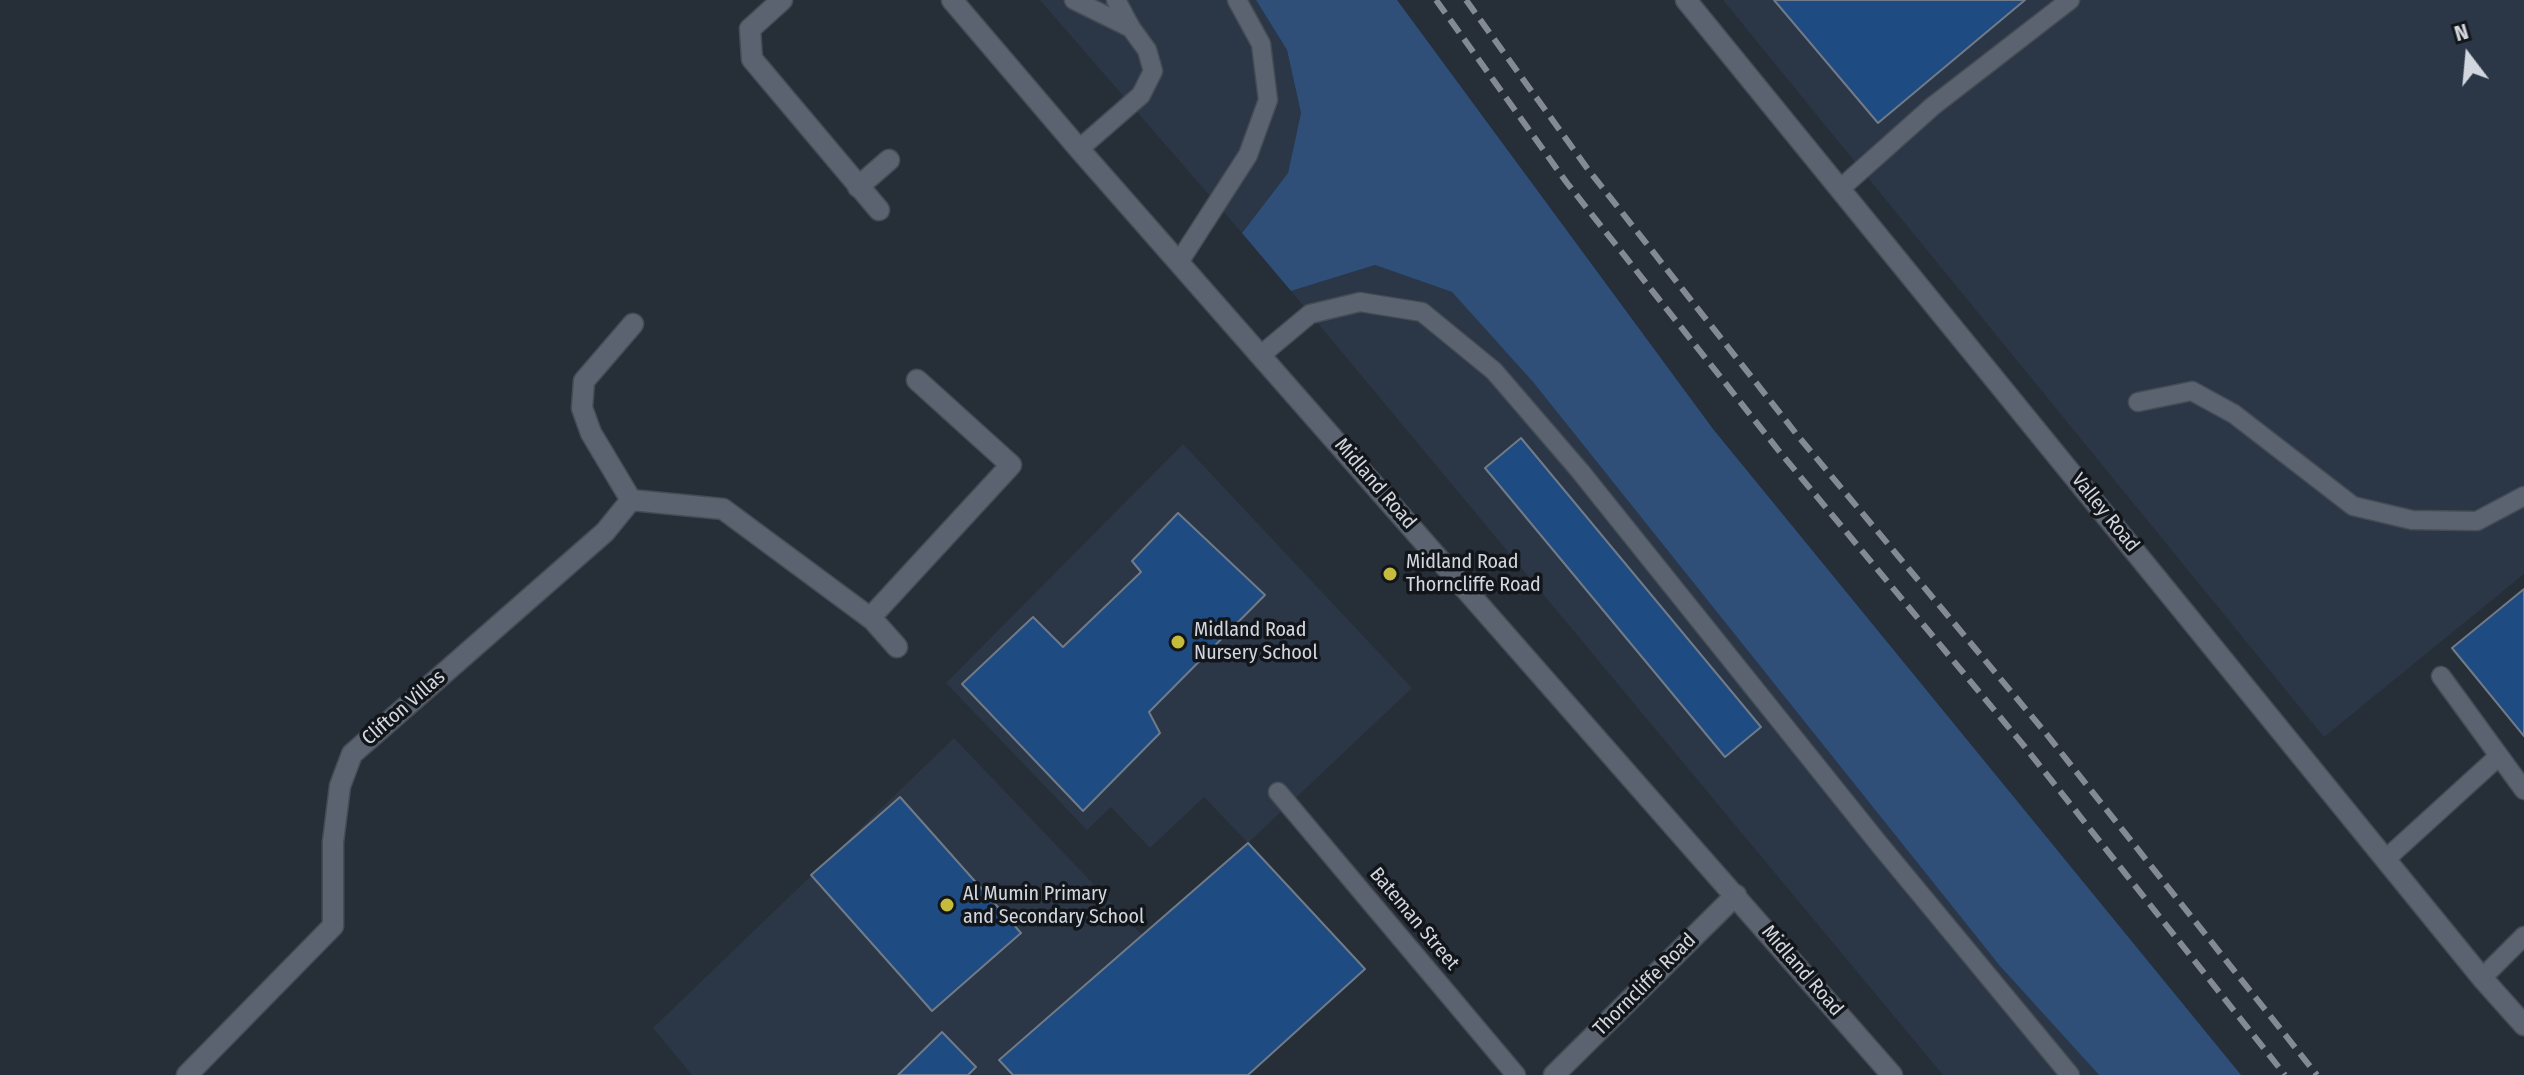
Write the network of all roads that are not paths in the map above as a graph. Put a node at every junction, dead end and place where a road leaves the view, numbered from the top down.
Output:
1 (782, 0) edge
2 (952, 0) edge
3 (1074, 0) edge
4 (1116, 0) edge
5 (1237, 0) edge
6 (1686, 0) edge
7 (2070, 0) edge
8 (1131, 28) junction
9 (1079, 149) junction
10 (889, 160) dead end
11 (858, 187) junction
12 (1841, 188) junction
13 (879, 210) dead end
14 (1179, 262) junction
15 (633, 324) dead end
16 (1261, 355) junction
17 (917, 380) dead end
18 (2138, 402) dead end
19 (2524, 496) edge
20 (631, 500) junction
21 (870, 618) junction
22 (897, 647) dead end
23 (2441, 676) dead end
24 (2499, 756) junction
25 (2524, 790) edge
26 (1278, 792) dead end
27 (2387, 858) junction
28 (1736, 895) junction
29 (2524, 936) edge
30 (2482, 978) junction
31 (2524, 1025) edge
32 (187, 1075) edge
33 (1516, 1075) edge
34 (1554, 1075) edge
35 (1892, 1075) edge
36 (2070, 1075) edge

1 - 11 street
2 - 9 street, Midland Road
3 - 8 lane
4 - 8 lane
5 - 14 lane
6 - 12 street, Valley Road
7 - 12 lane
8 - 9 lane
9 - 14 street, Midland Road
10 - 11 street
11 - 13 street
12 - 27 street, Valley Road
14 - 16 street, Midland Road
15 - 20 street
16 - 28 street, Midland Road
16 - 36 lane
17 - 21 street
18 - 19 lane
20 - 21 street
20 - 32 street, Clifton Villas
21 - 22 street
23 - 24 lane
24 - 25 lane
24 - 27 lane
26 - 33 lane, Bateman Street
27 - 30 street, Valley Road
28 - 34 street, Thorncliffe Road
28 - 35 street, Midland Road
29 - 30 lane
30 - 31 street, Valley Road

